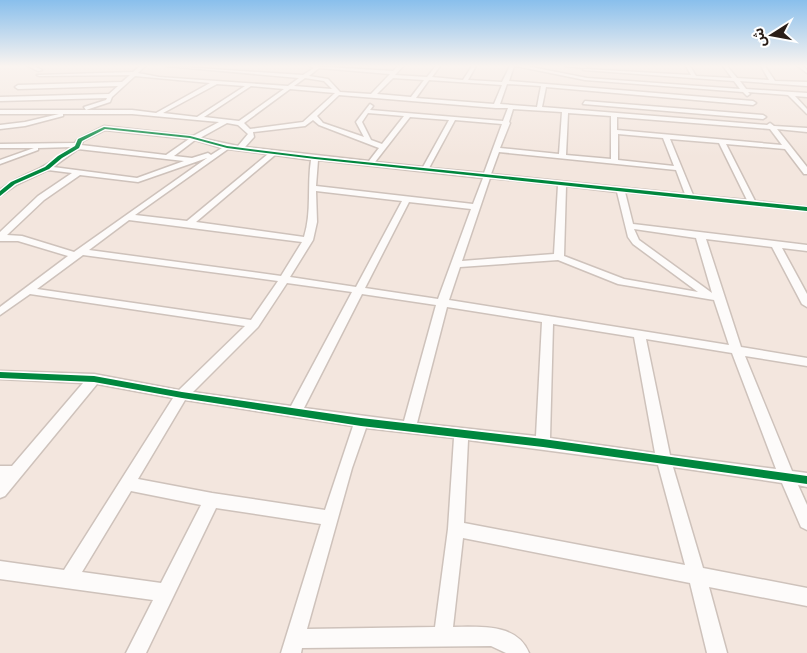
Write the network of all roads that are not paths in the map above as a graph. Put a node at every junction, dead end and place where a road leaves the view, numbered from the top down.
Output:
1 (190, 96) edge
2 (232, 96) edge
3 (275, 96) edge
4 (333, 96) edge
5 (376, 96) edge
6 (382, 96) edge
7 (414, 96) edge
8 (499, 96) edge
9 (542, 96) edge
10 (586, 96) edge
11 (663, 96) edge
12 (669, 96) edge
13 (727, 96) edge
14 (748, 96) edge
15 (792, 96) edge
16 (109, 98) junction
17 (0, 99) edge
18 (412, 99) junction
19 (730, 101) junction
20 (586, 103) junction
21 (753, 103) junction
22 (475, 104) junction
23 (496, 106) junction
24 (512, 107) junction
25 (539, 109) junction
26 (668, 109) junction
27 (75, 111) junction
28 (366, 111) junction
29 (565, 111) junction
30 (0, 112) edge
31 (112, 112) junction
32 (585, 112) junction
33 (807, 112) edge
34 (158, 114) junction
35 (614, 114) junction
36 (408, 115) junction
37 (314, 117) junction
38 (763, 117) junction
39 (199, 118) junction
40 (453, 118) junction
41 (670, 118) junction
42 (466, 119) junction
43 (228, 121) junction
44 (240, 123) junction
45 (507, 123) junction
46 (0, 127) edge
47 (772, 128) junction
48 (807, 130) edge
49 (249, 131) junction
50 (616, 132) junction
51 (666, 137) junction
52 (194, 138) junction
53 (368, 139) junction
54 (722, 142) junction
55 (56, 145) junction
56 (0, 146) edge
57 (77, 146) junction
58 (227, 147) junction
59 (384, 147) junction
60 (787, 147) junction
61 (239, 149) junction
62 (497, 150) junction
63 (273, 153) junction
64 (218, 154) junction
65 (168, 157) junction
66 (562, 157) junction
67 (315, 158) junction
68 (193, 160) junction
69 (0, 162) edge
70 (615, 162) junction
71 (372, 163) junction
72 (47, 168) junction
73 (677, 168) junction
74 (425, 169) junction
75 (77, 172) junction
76 (807, 172) edge
77 (488, 175) junction
78 (562, 183) junction
79 (4, 186) edge
80 (313, 188) junction
81 (620, 189) junction
82 (0, 194) edge
83 (690, 197) junction
84 (407, 198) junction
85 (752, 203) junction
86 (475, 207) junction
87 (807, 209) edge
88 (127, 217) junction
89 (189, 224) junction
90 (630, 226) junction
91 (700, 236) junction
92 (0, 238) edge
93 (308, 240) junction
94 (776, 244) junction
95 (807, 248) edge
96 (80, 254) junction
97 (560, 257) junction
98 (457, 264) junction
99 (284, 280) junction
100 (28, 291) junction
101 (358, 291) junction
102 (711, 298) junction
103 (442, 304) junction
104 (807, 304) edge
105 (720, 305) junction
106 (0, 312) edge
107 (548, 319) junction
108 (254, 324) junction
109 (639, 333) junction
110 (736, 350) junction
111 (807, 362) edge
112 (0, 375) edge
113 (94, 379) junction
114 (182, 395) junction
115 (295, 412) junction
116 (361, 422) junction
117 (409, 427) junction
118 (461, 434) junction
119 (543, 443) junction
120 (664, 462) junction
121 (0, 472) edge
122 (15, 473) junction
123 (786, 477) junction
124 (807, 480) edge
125 (128, 484) junction
126 (0, 491) edge
127 (212, 500) junction
128 (330, 518) junction
129 (807, 522) edge
130 (456, 529) junction
131 (0, 570) edge
132 (698, 576) junction
133 (69, 578) junction
134 (167, 593) junction
135 (807, 597) edge
136 (443, 635) junction
137 (293, 646) edge
138 (136, 653) edge
139 (519, 653) edge
140 (717, 653) edge

1 - 34 street
2 - 39 street
3 - 44 street
4 - 37 street
5 - 28 street
6 - 18 street
7 - 18 street
8 - 23 street
9 - 25 street
10 - 20 street
11 - 26 street
12 - 19 street
13 - 19 street
14 - 21 street
15 - 33 street
16 - 17 street
16 - 27 street
16 - 31 street
18 - 22 street
19 - 21 street
20 - 26 street
20 - 32 street
21 - 38 street
22 - 23 street
22 - 42 street
23 - 24 street
24 - 25 street
24 - 45 street
25 - 29 street
26 - 38 street
26 - 41 street
27 - 30 street
27 - 31 street
27 - 46 street
28 - 36 street
28 - 53 street
29 - 32 street
29 - 66 street
31 - 34 street
32 - 35 street
34 - 39 street
35 - 41 street
35 - 50 street
36 - 40 street
36 - 59 street
37 - 49 street
37 - 53 street
38 - 47 street
39 - 43 street
40 - 42 street
40 - 74 street
41 - 47 street
42 - 45 street
43 - 44 street
43 - 52 street
44 - 49 street
45 - 62 street
47 - 48 street
47 - 60 street
49 - 61 street
50 - 51 street
50 - 70 street
51 - 54 street
51 - 73 street
52 - 57 street
52 - 58 street
52 - 65 street
53 - 59 street
54 - 60 street
54 - 85 street
55 - 56 street
55 - 57 street
55 - 69 street
57 - 65 street
57 - 72 street
58 - 61 street
58 - 64 street
59 - 71 street
60 - 76 street
61 - 63 street
62 - 66 street
62 - 77 street
63 - 67 street
63 - 89 street
64 - 68 street
64 - 88 street
65 - 68 street
66 - 70 street
67 - 71 street
67 - 80 street
68 - 75 street
70 - 73 street
71 - 74 street
72 - 75 street
72 - 79 street
73 - 83 street
74 - 77 street
75 - 92 street
77 - 78 street
77 - 86 street
78 - 81 street
78 - 97 street
79 - 82 street
80 - 84 street
80 - 93 street
81 - 83 street
81 - 90 street
83 - 85 street
84 - 86 street
84 - 101 street
85 - 87 street
86 - 98 street
88 - 89 street
88 - 96 street
89 - 93 street
90 - 91 street
90 - 102 street
91 - 94 street
91 - 105 street
92 - 96 street
93 - 99 street
94 - 95 street
94 - 104 street
96 - 99 street
96 - 100 street
97 - 98 street
97 - 102 street
98 - 103 street
99 - 101 street
99 - 108 street
100 - 106 street
100 - 108 street
101 - 103 street
101 - 115 street
102 - 105 street
103 - 107 street
103 - 117 street
105 - 110 street
107 - 109 street
107 - 119 street
108 - 114 street
109 - 110 street
109 - 120 street
110 - 111 street
110 - 123 street
112 - 113 street
113 - 114 street
113 - 122 street
114 - 115 street
114 - 125 street
115 - 116 street
116 - 117 street
116 - 128 street
117 - 118 street
118 - 119 street
118 - 130 street
119 - 120 street
120 - 123 street
120 - 132 street
121 - 122 street
122 - 126 street
123 - 124 street
123 - 129 street
125 - 127 street
125 - 133 street
127 - 128 street
127 - 134 street
128 - 137 street
130 - 132 street
130 - 136 street
131 - 133 street
132 - 135 street
132 - 140 street
133 - 134 street
134 - 138 street
136 - 137 street
136 - 139 street

